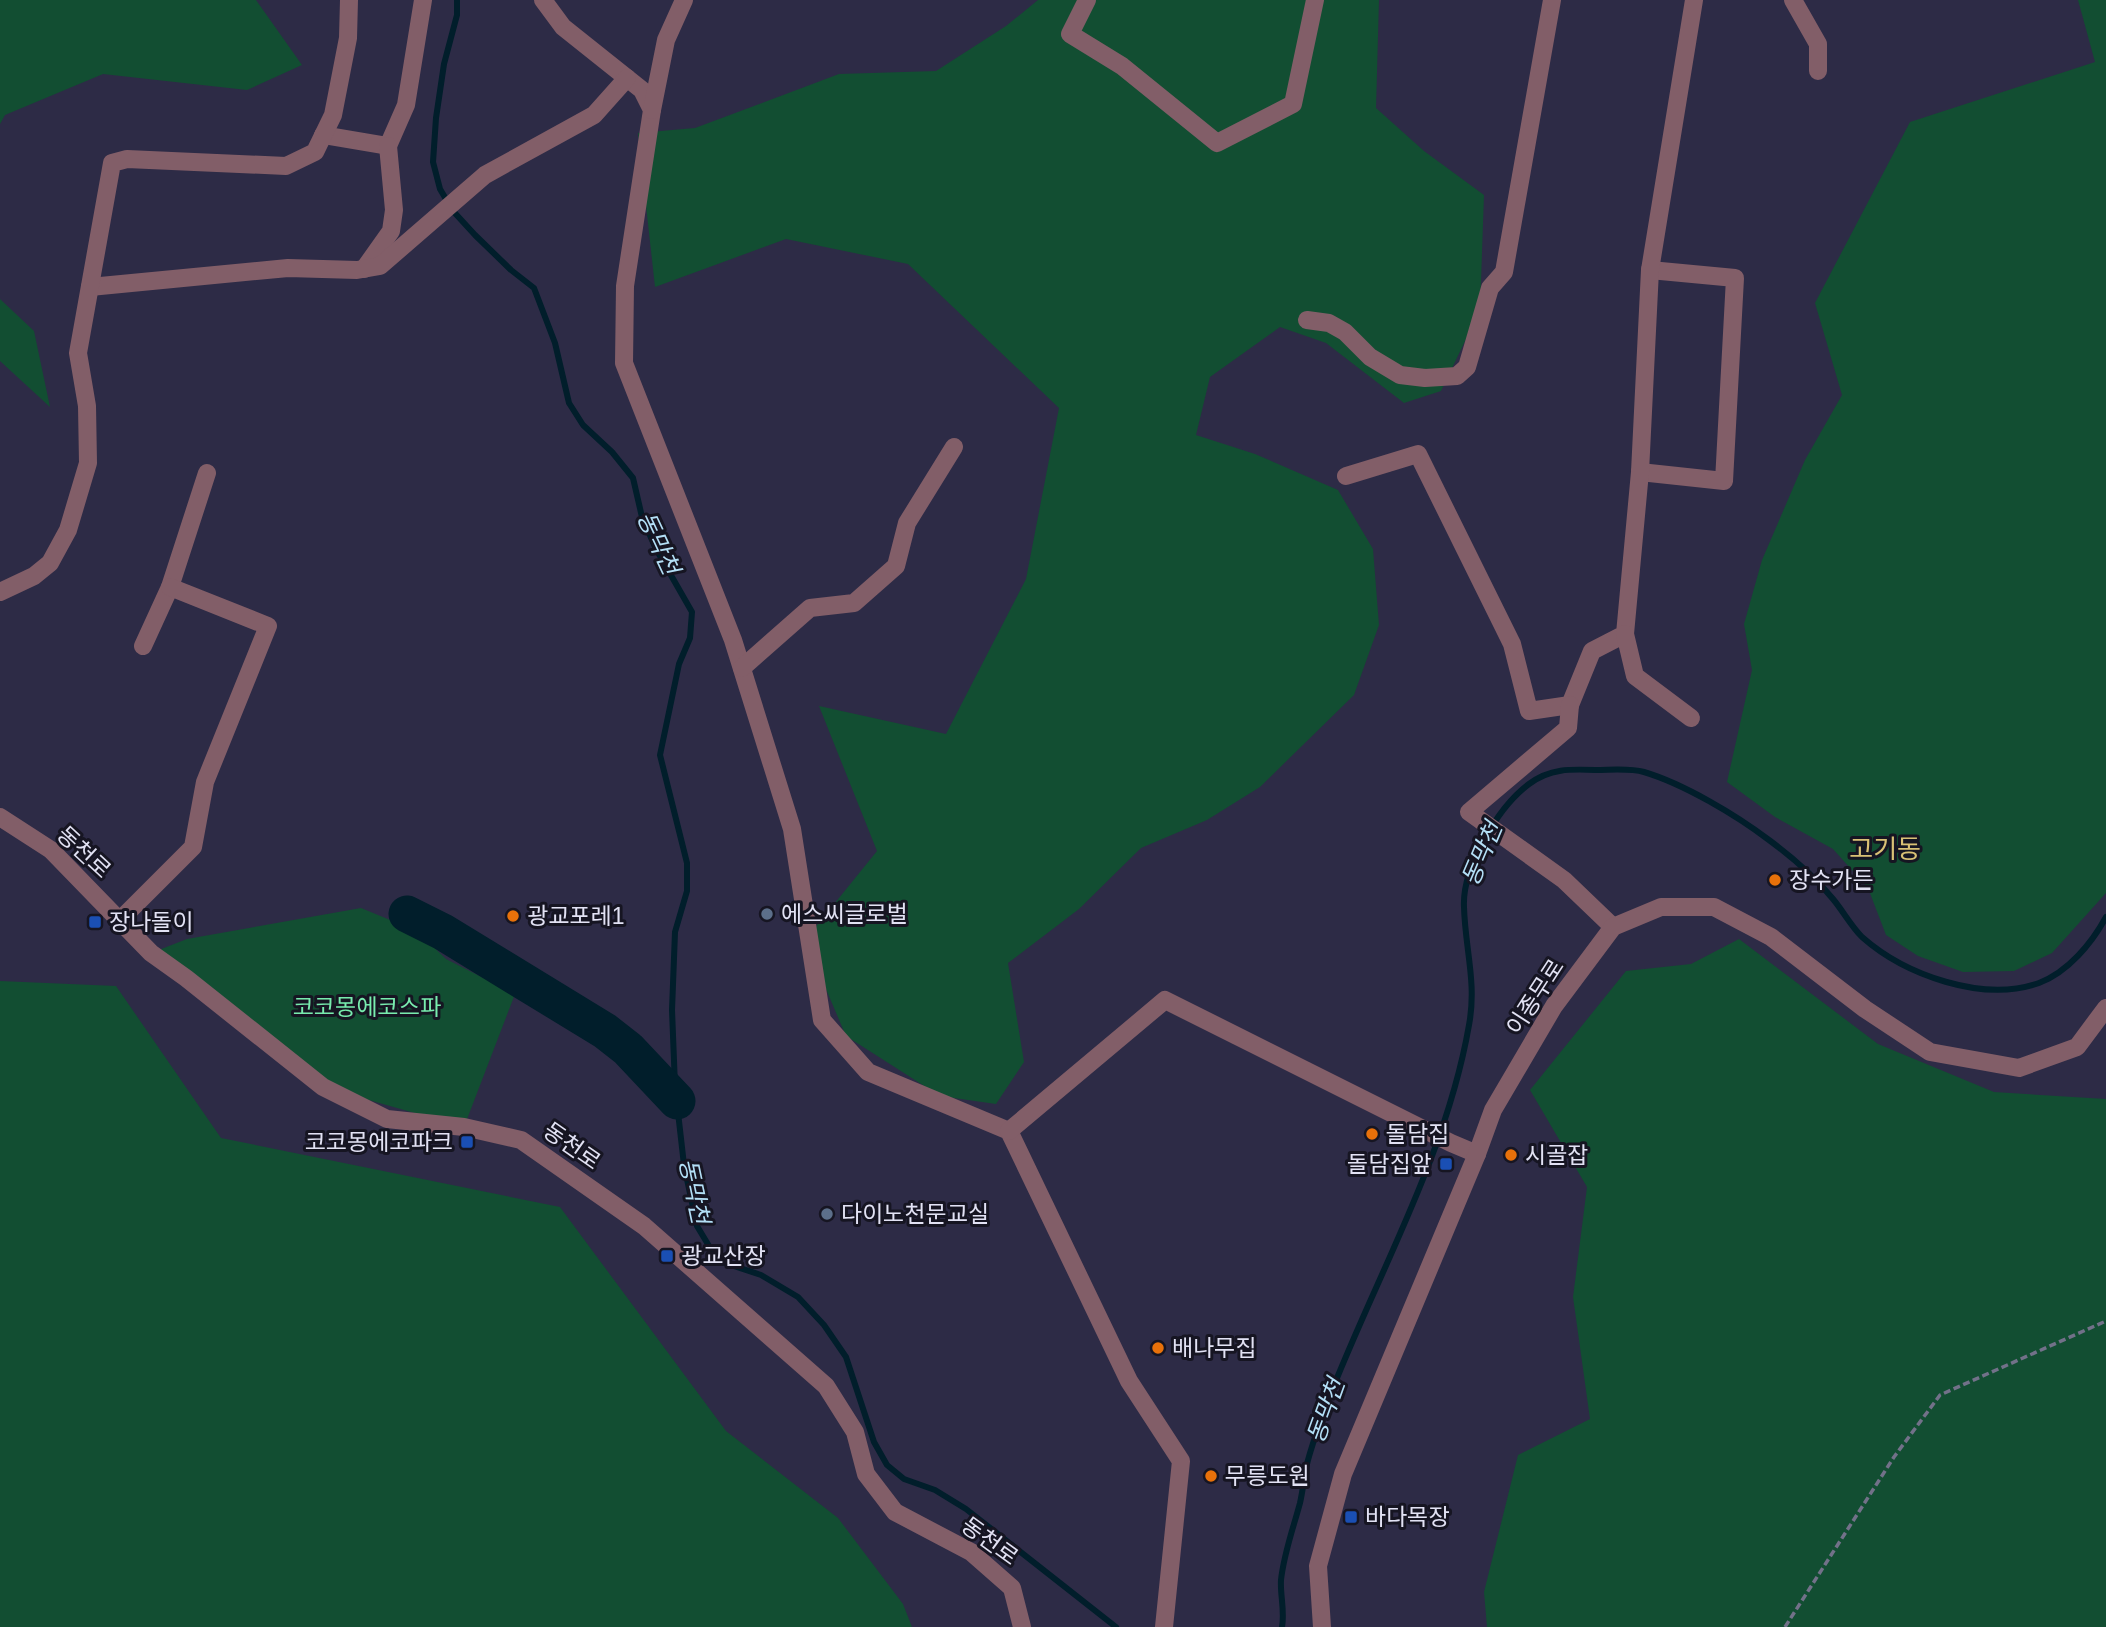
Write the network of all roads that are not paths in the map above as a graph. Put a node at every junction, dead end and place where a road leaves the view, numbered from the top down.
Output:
1 (349, 0) edge
2 (423, 0) edge
3 (543, 0) edge
4 (684, 0) edge
5 (1087, 0) edge
6 (1315, 0) edge
7 (1552, 0) edge
8 (1694, 0) edge
9 (1793, 0) edge
10 (1818, 71) dead end
11 (627, 78) junction
12 (652, 110) junction
13 (323, 135) junction
14 (388, 146) junction
15 (364, 269) junction
16 (1650, 270) junction
17 (90, 288) junction
18 (1307, 320) dead end
19 (954, 447) dead end
20 (207, 472) dead end
21 (1640, 472) junction
22 (1346, 475) dead end
23 (170, 587) junction
24 (0, 592) edge
25 (1625, 634) junction
26 (143, 646) dead end
27 (742, 668) junction
28 (1570, 705) junction
29 (1691, 718) dead end
30 (0, 817) edge
31 (120, 921) junction
32 (1613, 927) junction
33 (2106, 1008) edge
34 (1009, 1131) junction
35 (1477, 1154) junction
36 (1022, 1627) edge
37 (1164, 1627) edge
38 (1322, 1627) edge

1 - 13 street
2 - 14 street
3 - 11 street
4 - 12 street
5 - 6 street
7 - 18 street
8 - 16 street
9 - 10 street
11 - 12 street
11 - 15 street
12 - 27 street
13 - 14 street
13 - 17 street
14 - 15 street
15 - 17 street
16 - 21 street
16 - 21 street
17 - 24 street
19 - 27 street
20 - 23 street
21 - 25 street
22 - 28 street
23 - 26 street
23 - 31 street
25 - 28 street
25 - 29 street
27 - 34 street
28 - 32 street
30 - 31 street, 동천로
31 - 36 street, 동천로
32 - 33 street
32 - 35 street, 이종무로
34 - 35 street
34 - 37 street
35 - 38 street, 이종무로

